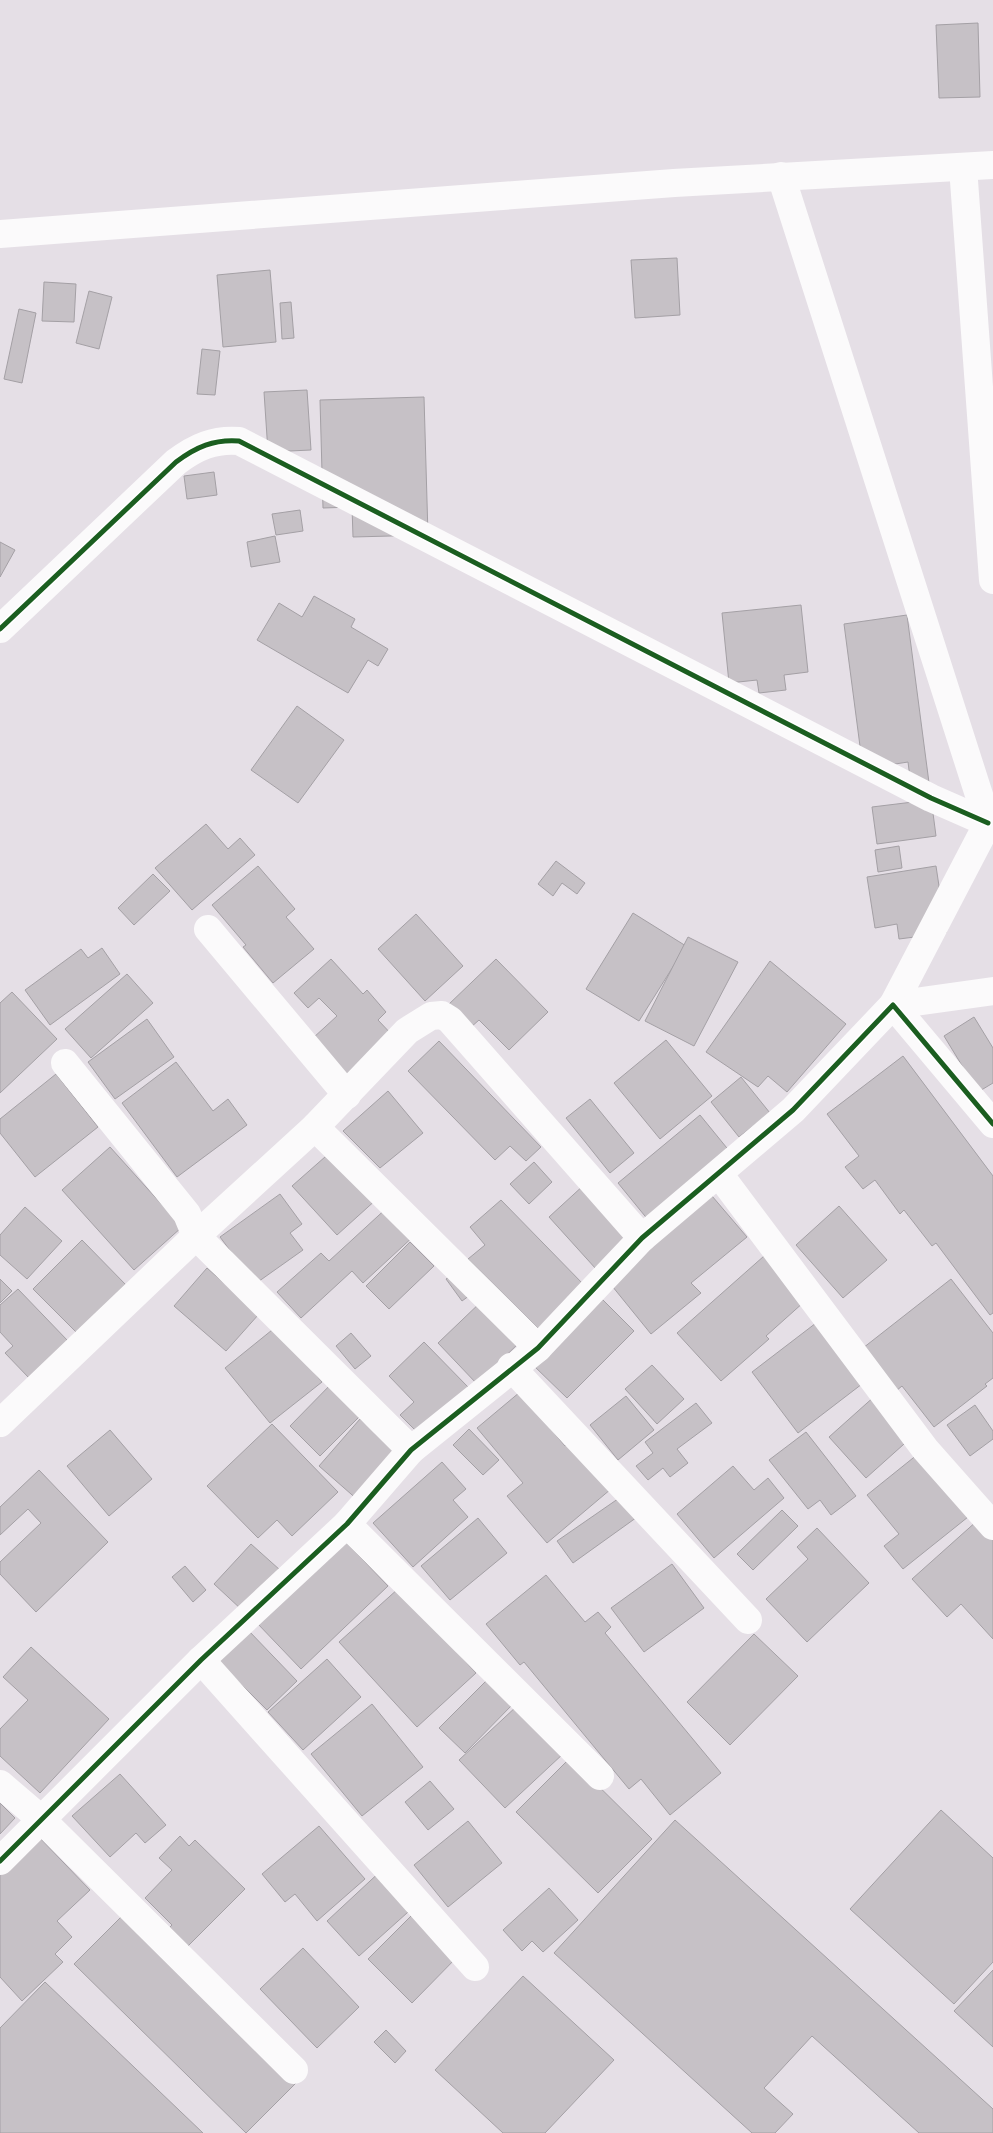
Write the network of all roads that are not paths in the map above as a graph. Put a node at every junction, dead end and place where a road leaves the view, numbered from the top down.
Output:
1 (993, 165) edge
2 (963, 167) junction
3 (781, 176) junction
4 (0, 234) edge
5 (993, 580) edge
6 (0, 629) edge
7 (988, 823) junction
8 (208, 929) dead end
9 (993, 991) edge
10 (893, 1005) junction
11 (64, 1063) dead end
12 (347, 1096) junction
13 (993, 1124) edge
14 (316, 1127) junction
15 (720, 1174) junction
16 (196, 1236) junction
17 (642, 1238) junction
18 (538, 1348) junction
19 (511, 1367) junction
20 (0, 1423) edge
21 (411, 1450) junction
22 (347, 1524) junction
23 (993, 1526) edge
24 (748, 1620) dead end
25 (201, 1660) junction
26 (600, 1776) dead end
27 (0, 1784) edge
28 (42, 1820) junction
29 (0, 1861) edge
30 (475, 1967) dead end
31 (294, 2070) dead end

1 - 2 street
2 - 3 street
2 - 5 street
3 - 4 street
3 - 7 street
6 - 7 street
7 - 10 street
8 - 12 street
9 - 10 street
10 - 13 street
10 - 15 street
11 - 16 street
12 - 14 street
12 - 17 street
14 - 16 street
14 - 18 street
15 - 17 street
15 - 23 street
16 - 20 street
16 - 21 street
17 - 18 street
18 - 19 street
19 - 21 street
19 - 24 street
21 - 22 street
22 - 25 street
22 - 26 street
25 - 28 street
25 - 30 street
27 - 28 street
28 - 29 street
28 - 31 street

